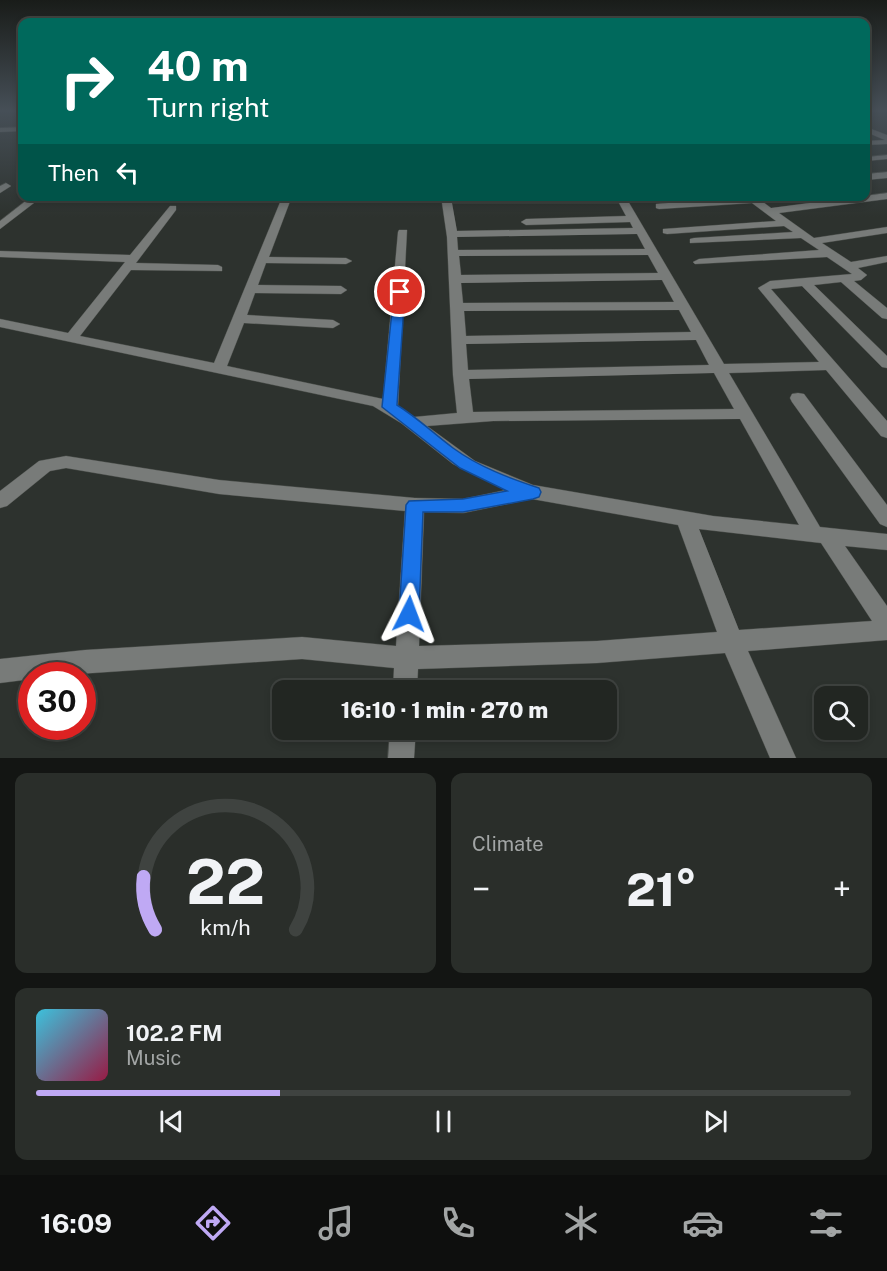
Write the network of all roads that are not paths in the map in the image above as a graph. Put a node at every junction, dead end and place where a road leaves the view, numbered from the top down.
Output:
1 (887, 157) edge
2 (870, 159) edge
3 (887, 175) edge
4 (870, 177) edge
5 (887, 196) edge
6 (870, 198) edge
7 (32, 201) edge
8 (285, 201) edge
9 (448, 201) edge
10 (623, 201) edge
11 (716, 201) edge
12 (756, 201) edge
13 (845, 201) edge
14 (659, 206) dead end
15 (173, 208) dead end
16 (769, 210) junction
17 (786, 223) junction
18 (638, 225) junction
19 (0, 226) edge
20 (453, 229) junction
21 (887, 230) edge
22 (667, 231) dead end
23 (403, 232) dead end
24 (808, 238) junction
25 (694, 241) dead end
26 (653, 252) junction
27 (454, 253) junction
28 (830, 253) junction
29 (0, 254) edge
30 (887, 259) edge
31 (261, 260) junction
32 (346, 261) dead end
33 (699, 262) dead end
34 (131, 263) junction
35 (850, 266) junction
36 (218, 269) dead end
37 (666, 276) junction
38 (843, 278) junction
39 (455, 279) junction
40 (805, 282) junction
41 (250, 289) junction
42 (341, 290) dead end
43 (682, 306) junction
44 (459, 307) junction
45 (887, 315) edge
46 (238, 319) junction
47 (0, 323) edge
48 (333, 324) dead end
49 (699, 336) junction
50 (71, 338) junction
51 (460, 340) junction
52 (887, 364) edge
53 (830, 366) junction
54 (219, 369) junction
55 (720, 370) junction
56 (460, 375) junction
57 (798, 399) dead end
58 (390, 407) junction
59 (747, 414) junction
60 (465, 417) junction
61 (414, 422) junction
62 (887, 432) edge
63 (533, 492) junction
64 (0, 501) edge
65 (415, 505) junction
66 (685, 519) junction
67 (887, 519) edge
68 (822, 536) junction
69 (887, 542) edge
70 (887, 625) edge
71 (887, 630) edge
72 (732, 642) junction
73 (407, 658) junction
74 (0, 671) edge
75 (406, 680) edge
76 (403, 740) edge
77 (402, 758) edge
78 (783, 758) edge

1 - 2 street
3 - 4 street
5 - 6 street
7 - 19 street
8 - 31 street
9 - 20 street
10 - 18 street
11 - 14 street
12 - 16 street
13 - 16 street
15 - 34 street
16 - 17 street
17 - 22 street
17 - 24 street
18 - 20 street
18 - 26 street
20 - 27 street
21 - 24 street
23 - 58 street
24 - 25 street
24 - 28 street
26 - 27 street
26 - 37 street
27 - 39 street
28 - 33 street
28 - 35 street
29 - 34 street
30 - 35 street
31 - 32 street
31 - 41 street
34 - 36 street
34 - 50 street
35 - 38 street
37 - 39 street
37 - 43 street
38 - 40 street
38 - 45 street
39 - 44 street
40 - 52 street
40 - 53 street
41 - 42 street
41 - 46 street
43 - 44 street
43 - 49 street
44 - 51 street
46 - 48 street
46 - 54 street
47 - 50 street
49 - 51 street
49 - 55 street
50 - 54 street
51 - 56 street
53 - 55 street
53 - 62 street
54 - 58 street
55 - 56 street
55 - 59 street
56 - 60 street
57 - 67 street
58 - 61 street
59 - 60 street
59 - 68 street
60 - 61 street
61 - 63 street
63 - 65 street
63 - 66 street
64 - 65 street
65 - 73 street
66 - 68 street
66 - 72 street
68 - 69 street
68 - 70 street
71 - 72 street
72 - 73 street
72 - 78 street
73 - 74 street
73 - 75 street
76 - 77 street

